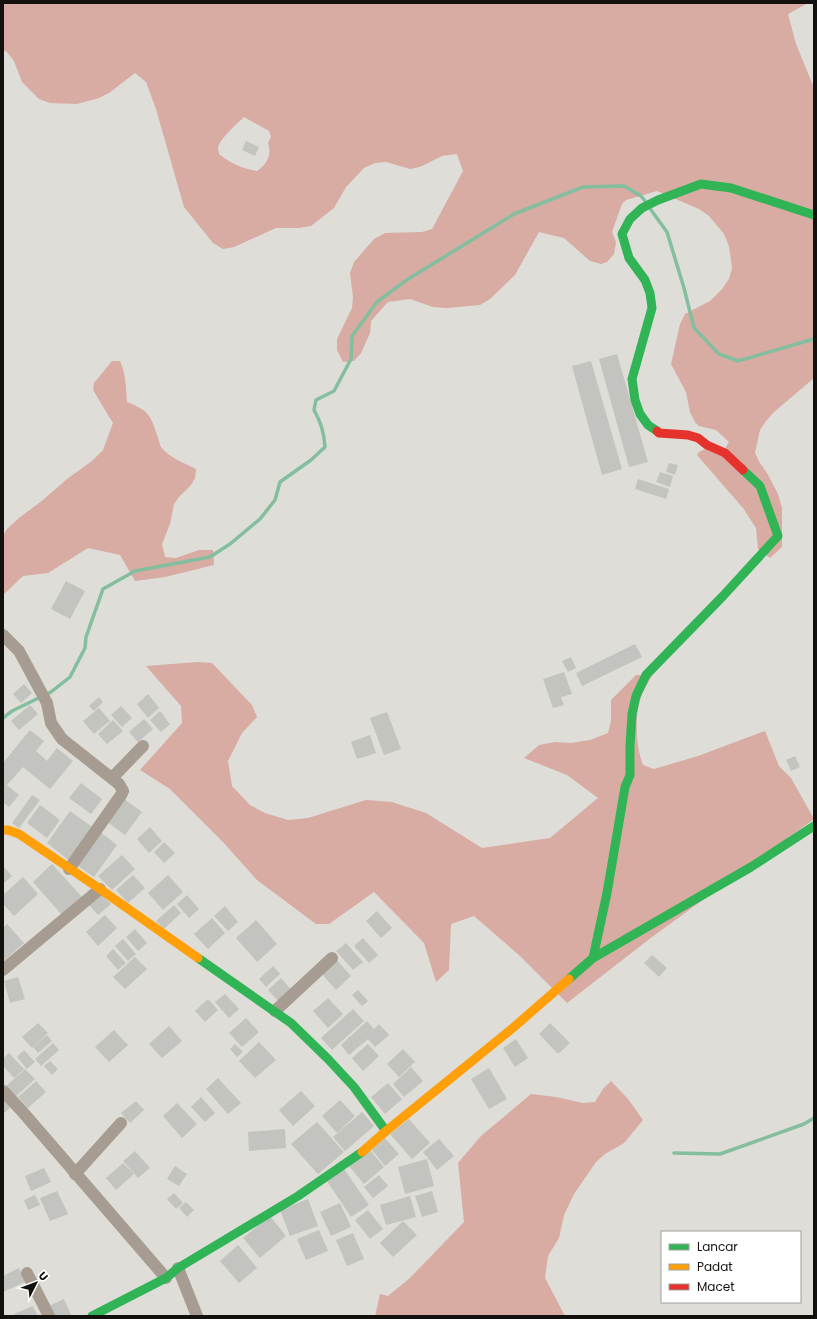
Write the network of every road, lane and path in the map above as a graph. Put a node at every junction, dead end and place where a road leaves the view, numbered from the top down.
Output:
1 (814, 215) edge
2 (3, 635) edge
3 (143, 746) dead end
4 (112, 778) junction
5 (814, 826) edge
6 (3, 830) edge
7 (69, 869) junction
8 (100, 889) junction
9 (332, 958) dead end
10 (593, 958) junction
11 (3, 970) edge
12 (275, 1011) junction
13 (3, 1091) edge
14 (121, 1123) dead end
15 (386, 1131) junction
16 (75, 1174) junction
17 (178, 1268) junction
18 (27, 1274) dead end
19 (166, 1278) junction
20 (49, 1316) edge
21 (92, 1316) edge
22 (197, 1316) edge

1 - 10 street
2 - 4 street
3 - 4 street
4 - 7 street
5 - 10 street
6 - 7 street
7 - 8 street
8 - 11 street
8 - 12 street
9 - 12 street
10 - 15 street
12 - 15 street
13 - 16 street
14 - 16 street
15 - 17 street
16 - 19 street
17 - 19 street
17 - 22 street
18 - 20 street
19 - 21 street

